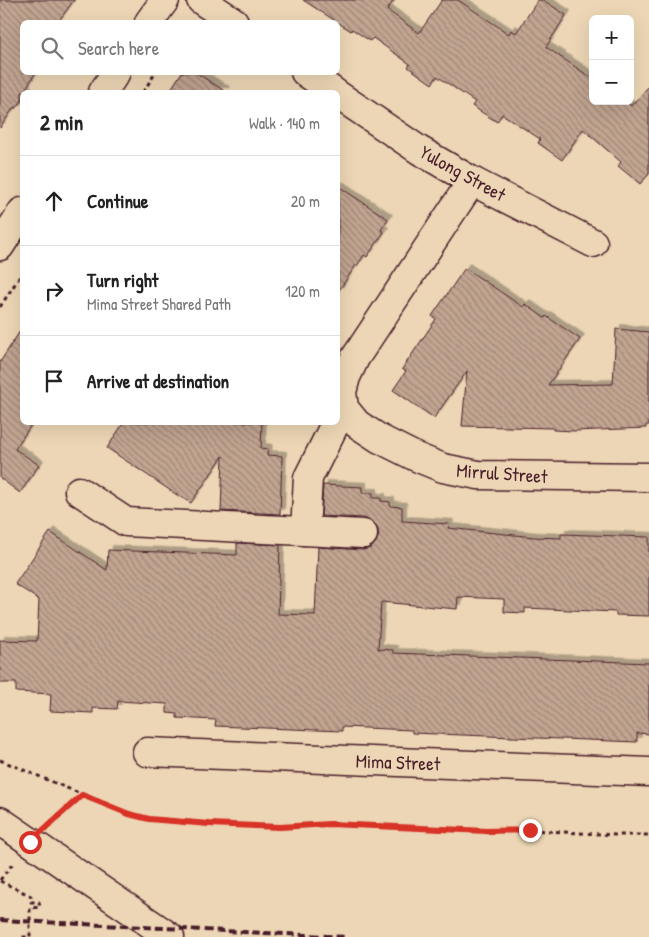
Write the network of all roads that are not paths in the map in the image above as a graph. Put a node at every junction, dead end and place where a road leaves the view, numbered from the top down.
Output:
1 (164, 0) edge
2 (201, 0) edge
3 (151, 20) edge
4 (231, 20) edge
5 (114, 75) edge
6 (309, 75) edge
7 (104, 90) edge
8 (331, 90) edge
9 (340, 96) edge
10 (472, 181) junction
11 (20, 215) edge
12 (593, 243) dead end
13 (0, 246) edge
14 (340, 406) edge
15 (332, 425) edge
16 (649, 477) edge
17 (79, 491) dead end
18 (305, 531) junction
19 (363, 534) dead end
20 (147, 752) dead end
21 (649, 772) edge
22 (0, 821) edge
23 (170, 937) edge

1 - 3 street
2 - 4 street
5 - 7 street
6 - 8 street
9 - 10 street, Yulong Street
10 - 12 street, Yulong Street
10 - 14 street
11 - 13 street
14 - 16 street, Mirrul Street
15 - 18 street
17 - 18 street
18 - 19 street
20 - 21 street, Mima Street
22 - 23 street

